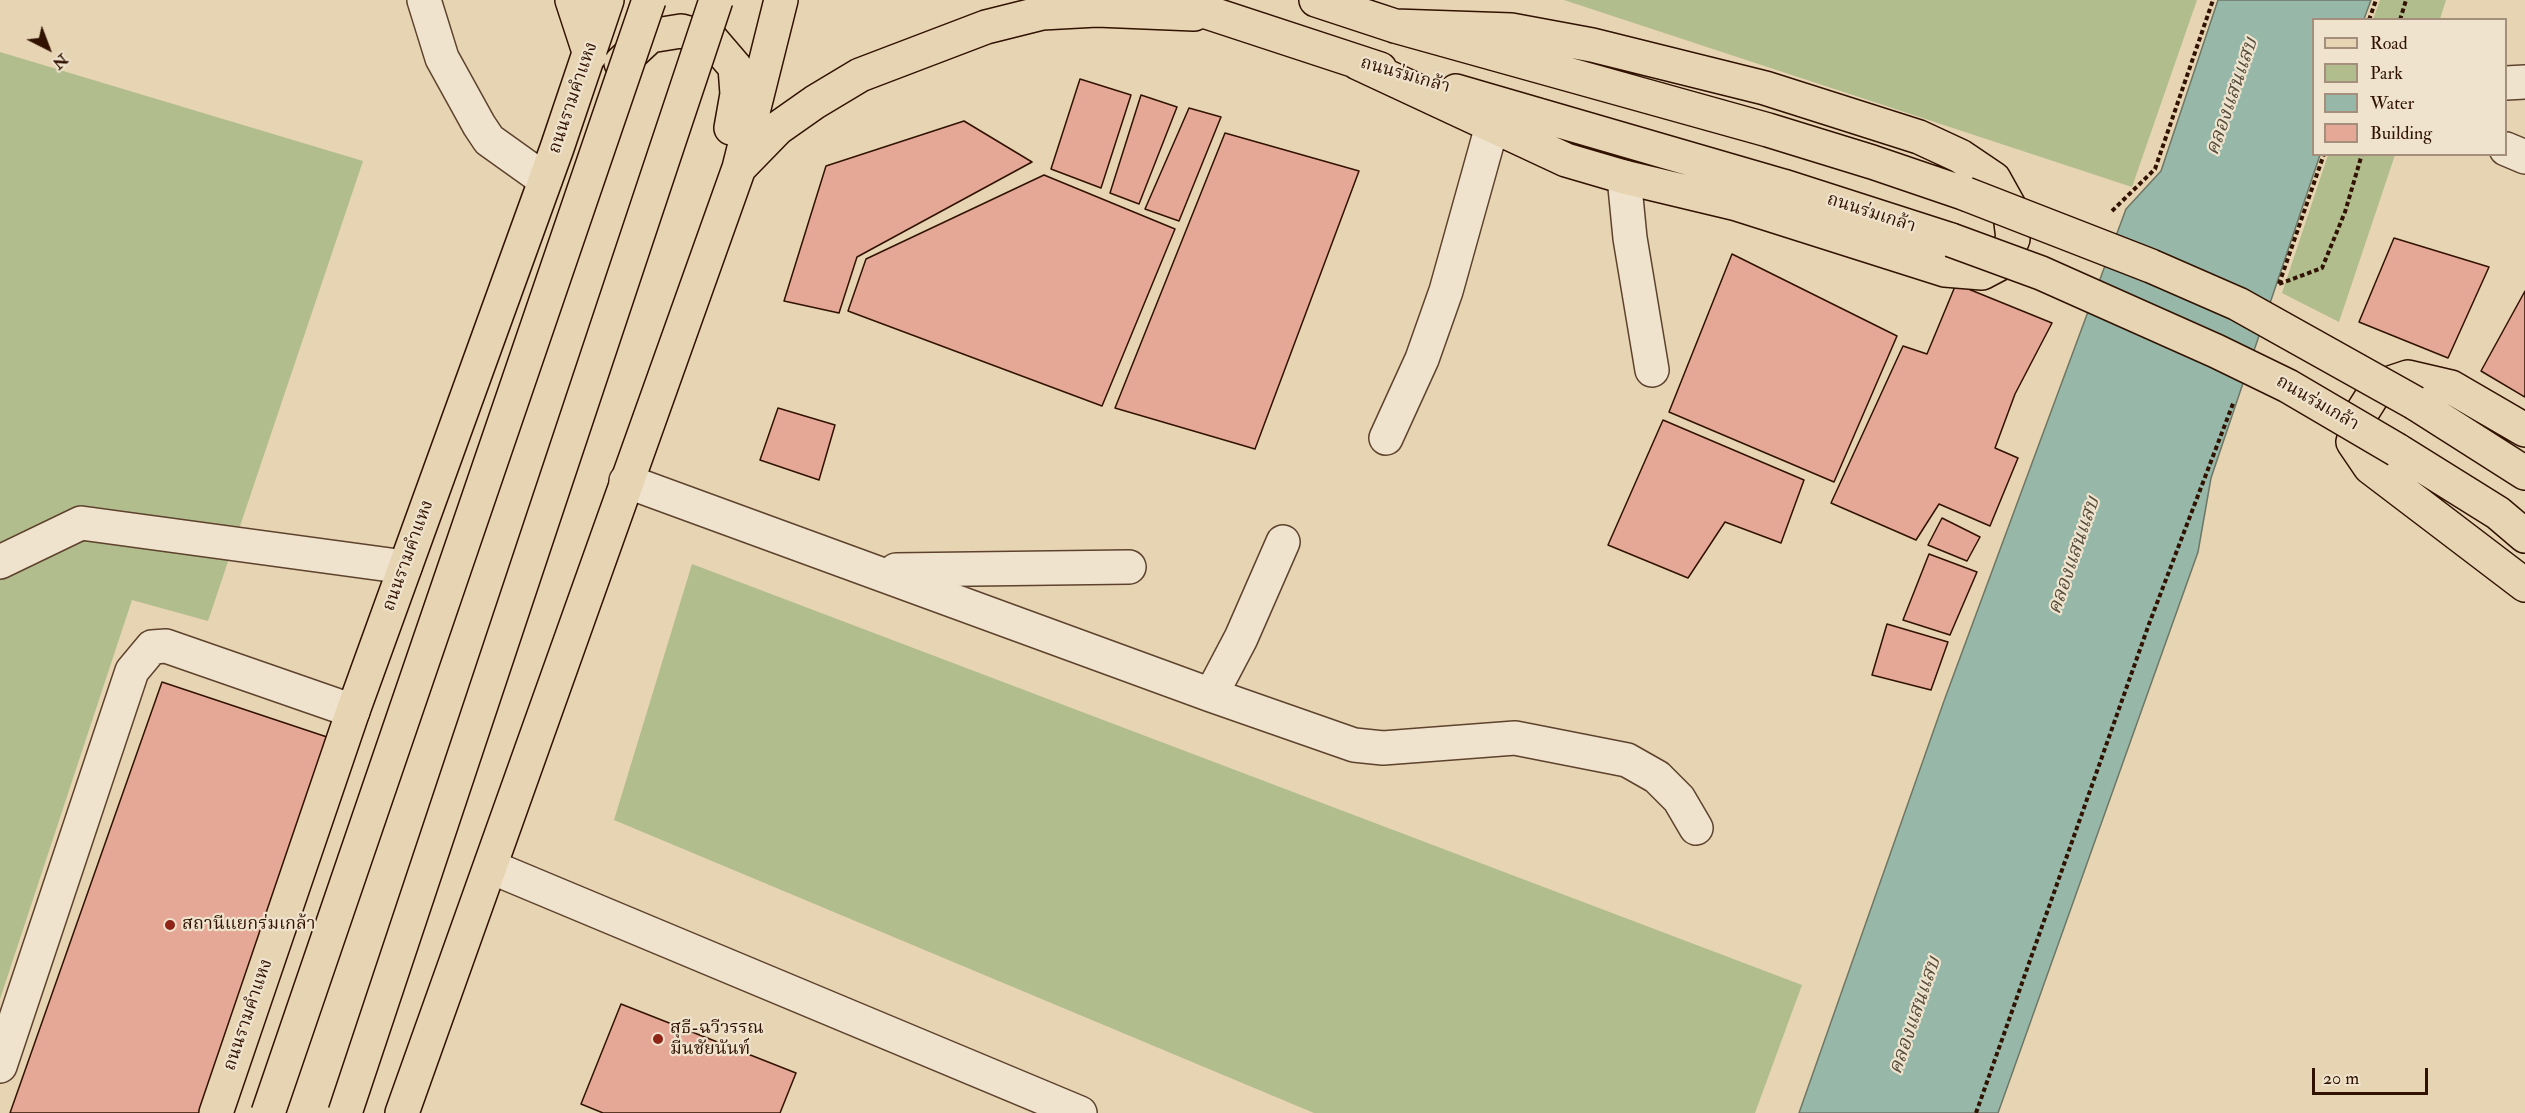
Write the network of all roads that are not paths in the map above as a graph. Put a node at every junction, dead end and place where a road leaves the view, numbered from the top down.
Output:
1 (424, 0) edge
2 (572, 0) edge
3 (608, 0) edge
4 (649, 0) edge
5 (717, 0) edge
6 (781, 0) edge
7 (1170, 0) edge
8 (1316, 0) edge
9 (1213, 14) junction
10 (1395, 26) junction
11 (590, 55) junction
12 (1358, 63) junction
13 (2525, 82) edge
14 (2507, 83) edge
15 (1492, 126) junction
16 (557, 148) junction
17 (2507, 150) edge
18 (2525, 157) edge
19 (739, 168) junction
20 (1624, 177) junction
21 (545, 180) junction
22 (712, 240) junction
23 (1652, 370) dead end
24 (2525, 430) edge
25 (1386, 438) dead end
26 (2525, 473) edge
27 (626, 481) junction
28 (2525, 536) edge
29 (1283, 542) dead end
30 (0, 562) edge
31 (405, 567) junction
32 (1129, 567) dead end
33 (876, 571) junction
34 (2525, 585) edge
35 (1211, 695) junction
36 (353, 711) junction
37 (1696, 828) dead end
38 (491, 867) junction
39 (0, 1065) edge
40 (216, 1113) edge
41 (267, 1113) edge
42 (345, 1113) edge
43 (402, 1113) edge
44 (1080, 1113) edge

1 - 21 street
2 - 11 main road
3 - 11 main road, ถนนรามคำแหง
4 - 41 main road, bridge
5 - 42 main road, bridge
6 - 19 main road
7 - 9 main road, ถนนร่มเกล้า
8 - 10 main road
9 - 12 main road, ถนนร่มเกล้า
9 - 19 main road
10 - 20 main road
10 - 26 main road, bridge
11 - 16 main road, ถนนรามคำแหง
12 - 15 main road
12 - 28 main road, ถนนร่มเกล้า, bridge
13 - 14 street
15 - 20 main road
15 - 25 street
16 - 21 main road, ถนนรามคำแหง
16 - 22 main road
17 - 18 street
19 - 22 main road
20 - 23 street
21 - 31 main road, ถนนรามคำแหง
22 - 27 main road
24 - 34 main road
27 - 33 street
27 - 38 main road
29 - 35 street
30 - 31 street
31 - 36 main road, ถนนรามคำแหง
32 - 33 street
33 - 35 street
35 - 37 street
36 - 39 street
36 - 40 main road, ถนนรามคำแหง
38 - 43 main road
38 - 44 street

